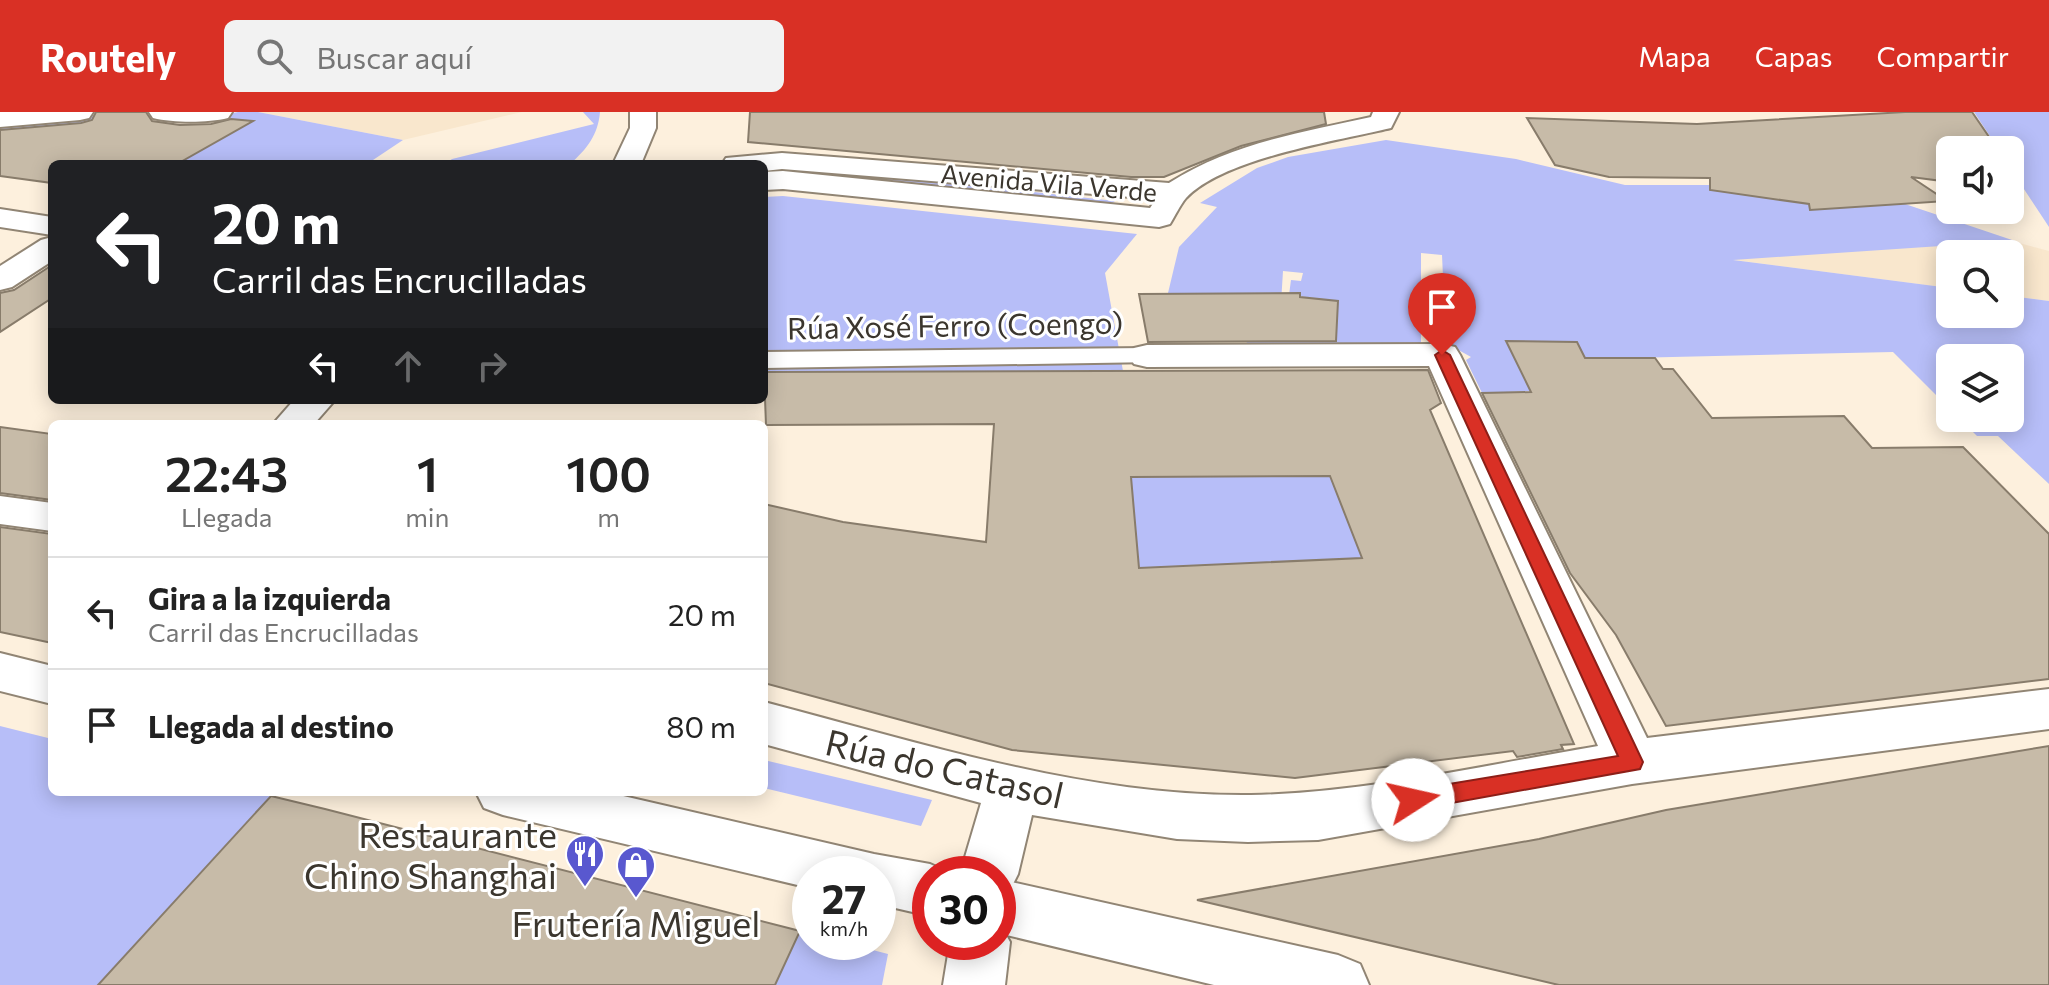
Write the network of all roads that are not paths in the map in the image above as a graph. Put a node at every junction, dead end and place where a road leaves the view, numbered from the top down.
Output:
1 (80, 112) edge
2 (162, 112) edge
3 (219, 112) edge
4 (643, 112) edge
5 (1386, 112) edge
6 (0, 119) edge
7 (629, 160) edge
8 (768, 162) edge
9 (768, 181) edge
10 (1175, 192) junction
11 (0, 218) edge
12 (48, 225) edge
13 (48, 250) edge
14 (0, 280) edge
15 (1147, 356) joint
16 (768, 360) edge
17 (312, 404) edge
18 (296, 420) edge
19 (0, 510) edge
20 (48, 516) edge
21 (0, 672) edge
22 (48, 684) edge
23 (2049, 709) edge
24 (768, 724) edge
25 (1632, 762) junction
26 (1012, 788) junction
27 (520, 796) edge
28 (994, 856) edge
29 (792, 859) edge
30 (1016, 910) edge
31 (977, 960) edge
32 (974, 985) edge
33 (1338, 985) edge

1 - 6 street
2 - 3 street
4 - 7 street
5 - 10 street
8 - 10 street, Avenida Vila Verde
9 - 10 street, Avenida Vila Verde
11 - 12 street
13 - 14 street
15 - 16 street, Rúa Xosé Ferro (Coengo)
15 - 25 street
17 - 18 street
19 - 20 street
21 - 22 street
23 - 25 street, Rúa do Catasol
24 - 26 street, Rúa do Catasol
25 - 26 street, Rúa do Catasol
26 - 28 street
27 - 29 street
30 - 33 street
31 - 32 street

